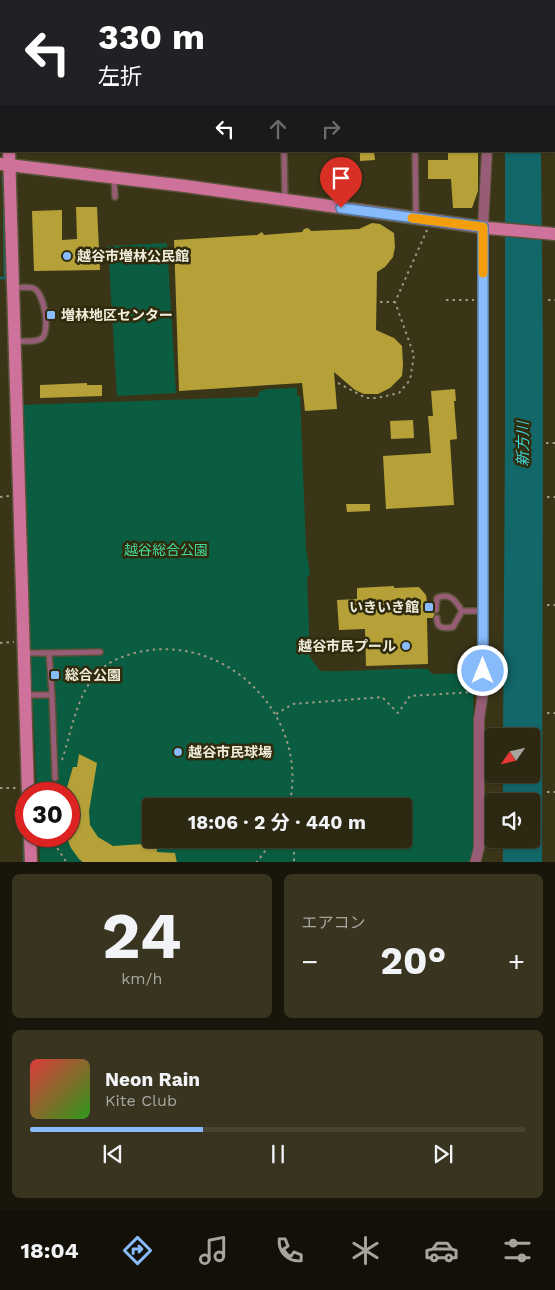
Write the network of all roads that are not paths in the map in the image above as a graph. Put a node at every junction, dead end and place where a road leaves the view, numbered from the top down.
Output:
1 (9, 152) edge
2 (284, 152) edge
3 (415, 152) edge
4 (487, 152) edge
5 (5, 164) edge
6 (114, 178) junction
7 (115, 197) dead end
8 (285, 201) junction
9 (422, 219) junction
10 (486, 227) junction
11 (555, 234) edge
12 (13, 288) junction
13 (14, 341) junction
14 (436, 610) dead end
15 (462, 611) junction
16 (483, 611) junction
17 (437, 618) dead end
18 (100, 652) dead end
19 (24, 653) junction
20 (49, 653) junction
21 (25, 695) junction
22 (52, 695) junction
23 (56, 778) dead end
24 (23, 782) edge
25 (30, 847) edge
26 (31, 862) edge
27 (474, 862) edge

1 - 5 street
2 - 8 lane
3 - 9 lane
4 - 10 street
5 - 6 street
5 - 12 street
6 - 7 lane
6 - 8 street
8 - 9 street
9 - 10 street
10 - 11 street
10 - 16 street
12 - 13 street
12 - 13 lane
13 - 19 street
14 - 15 lane
15 - 16 lane
15 - 17 lane
16 - 27 street
18 - 20 lane
19 - 20 lane
19 - 21 street
20 - 22 lane
21 - 22 lane
21 - 24 street
22 - 23 lane
25 - 26 street

